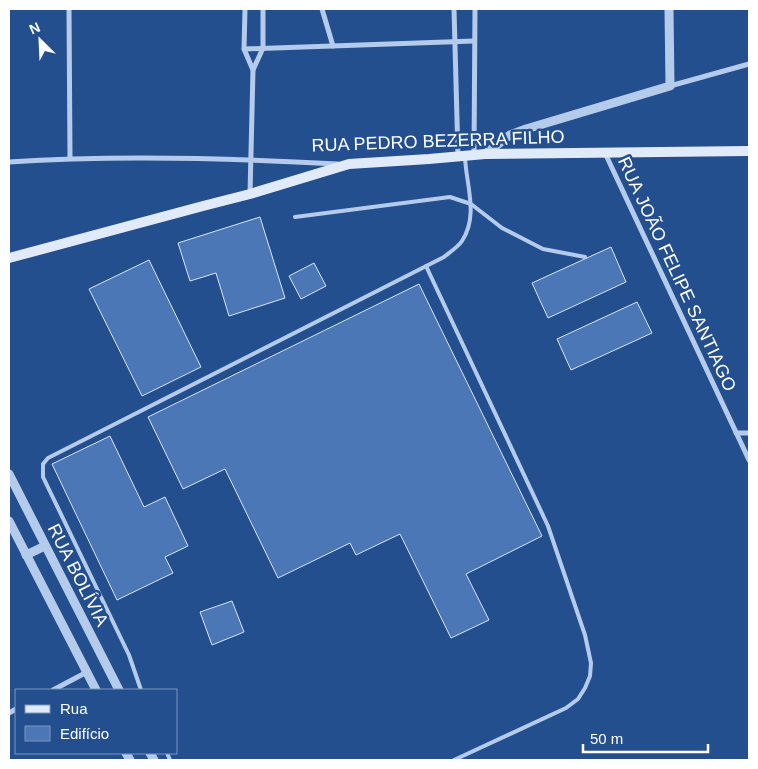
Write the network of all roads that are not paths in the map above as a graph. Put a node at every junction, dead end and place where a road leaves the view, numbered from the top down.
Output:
1 (68, 9) edge
2 (245, 9) edge
3 (263, 9) edge
4 (322, 9) edge
5 (454, 9) edge
6 (475, 9) edge
7 (669, 9) edge
8 (474, 41) junction
9 (454, 42) junction
10 (334, 46) junction
11 (263, 48) junction
12 (244, 49) junction
13 (749, 64) edge
14 (253, 70) junction
15 (670, 86) junction
16 (749, 151) edge
17 (485, 154) junction
18 (605, 154) junction
19 (465, 155) junction
20 (70, 158) junction
21 (251, 159) junction
22 (9, 162) edge
23 (349, 164) junction
24 (250, 194) junction
25 (471, 204) junction
26 (296, 217) dead end
27 (585, 256) dead end
28 (9, 258) edge
29 (426, 266) junction
30 (736, 433) junction
31 (749, 433) edge
32 (749, 460) edge
33 (10, 478) edge
34 (9, 521) edge
35 (45, 546) junction
36 (26, 555) junction
37 (87, 672) junction
38 (55, 689) edge
39 (96, 689) edge
40 (118, 689) edge
41 (141, 689) edge
42 (454, 760) edge

1 - 20 street
2 - 12 street
3 - 11 street
4 - 10 street
5 - 9 street
6 - 8 street
7 - 15 street
8 - 9 street
8 - 19 street
9 - 10 street
9 - 19 street
10 - 11 street
11 - 12 street
11 - 14 street
12 - 14 street
13 - 15 street
14 - 21 street
15 - 17 street
16 - 18 main road, RUA PEDRO BEZERRA FILHO
17 - 18 main road, RUA PEDRO BEZERRA FILHO
17 - 19 main road, RUA PEDRO BEZERRA FILHO
18 - 30 street, RUA JOÃO FELIPE SANTIAGO
19 - 23 main road, RUA PEDRO BEZERRA FILHO
19 - 25 lane
20 - 21 street, RUA PEDRO BEZERRA FILHO
20 - 22 street, RUA PEDRO BEZERRA FILHO
21 - 23 street, RUA PEDRO BEZERRA FILHO
21 - 24 street
23 - 24 main road
24 - 28 main road
25 - 26 lane
25 - 27 lane
25 - 29 lane
29 - 41 lane
29 - 42 lane
30 - 31 street
30 - 32 street, RUA JOÃO FELIPE SANTIAGO
33 - 35 street, RUA BOLÍVIA
34 - 36 street, RUA BOLÍVIA
35 - 36 street
35 - 40 street, RUA BOLÍVIA
36 - 37 street, RUA BOLÍVIA
37 - 38 street
37 - 39 street, RUA BOLÍVIA

